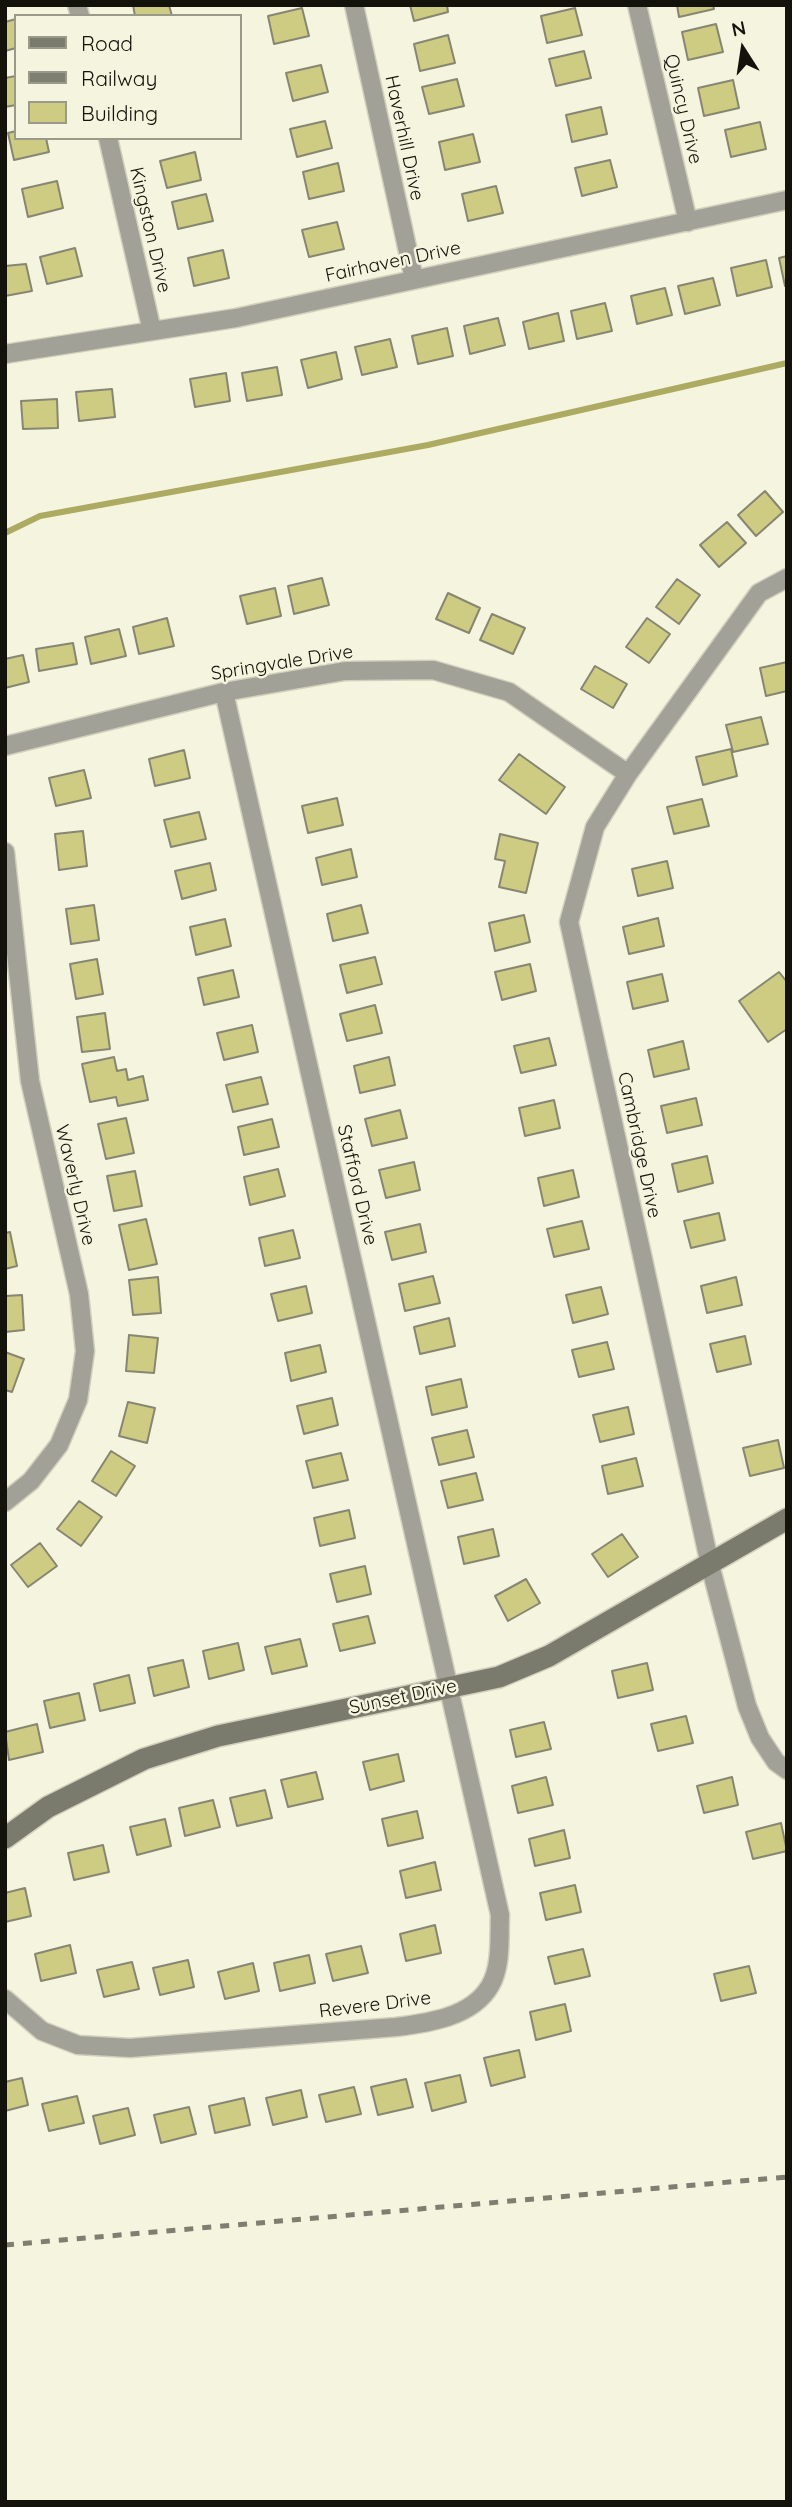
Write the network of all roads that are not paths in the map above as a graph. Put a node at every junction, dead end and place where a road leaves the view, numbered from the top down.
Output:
1 (354, 5) edge
2 (637, 5) edge
3 (108, 140) edge
4 (787, 200) edge
5 (688, 222) junction
6 (414, 279) junction
7 (152, 331) junction
8 (5, 354) edge
9 (787, 578) edge
10 (224, 692) junction
11 (5, 746) edge
12 (628, 774) junction
13 (5, 852) edge
14 (5, 1502) edge
15 (787, 1519) edge
16 (710, 1564) junction
17 (449, 1688) junction
18 (787, 1770) edge
19 (5, 1838) edge
20 (5, 1999) edge

1 - 6 street, Haverhill Drive
2 - 5 street, Quincy Drive
3 - 7 street, Kingston Drive
4 - 5 street, Fairhaven Drive
5 - 6 street, Fairhaven Drive
6 - 7 street, Fairhaven Drive
7 - 8 street, Fairhaven Drive
9 - 12 street, Cambridge Drive
10 - 11 street, Springvale Drive
10 - 12 street, Springvale Drive
10 - 17 street, Stafford Drive
12 - 16 street, Cambridge Drive
13 - 14 street, Waverly Drive
15 - 16 street, Sunset Drive
16 - 17 street, Sunset Drive
16 - 18 street, Cambridge Drive
17 - 19 street, Sunset Drive
17 - 20 street, Revere Drive

